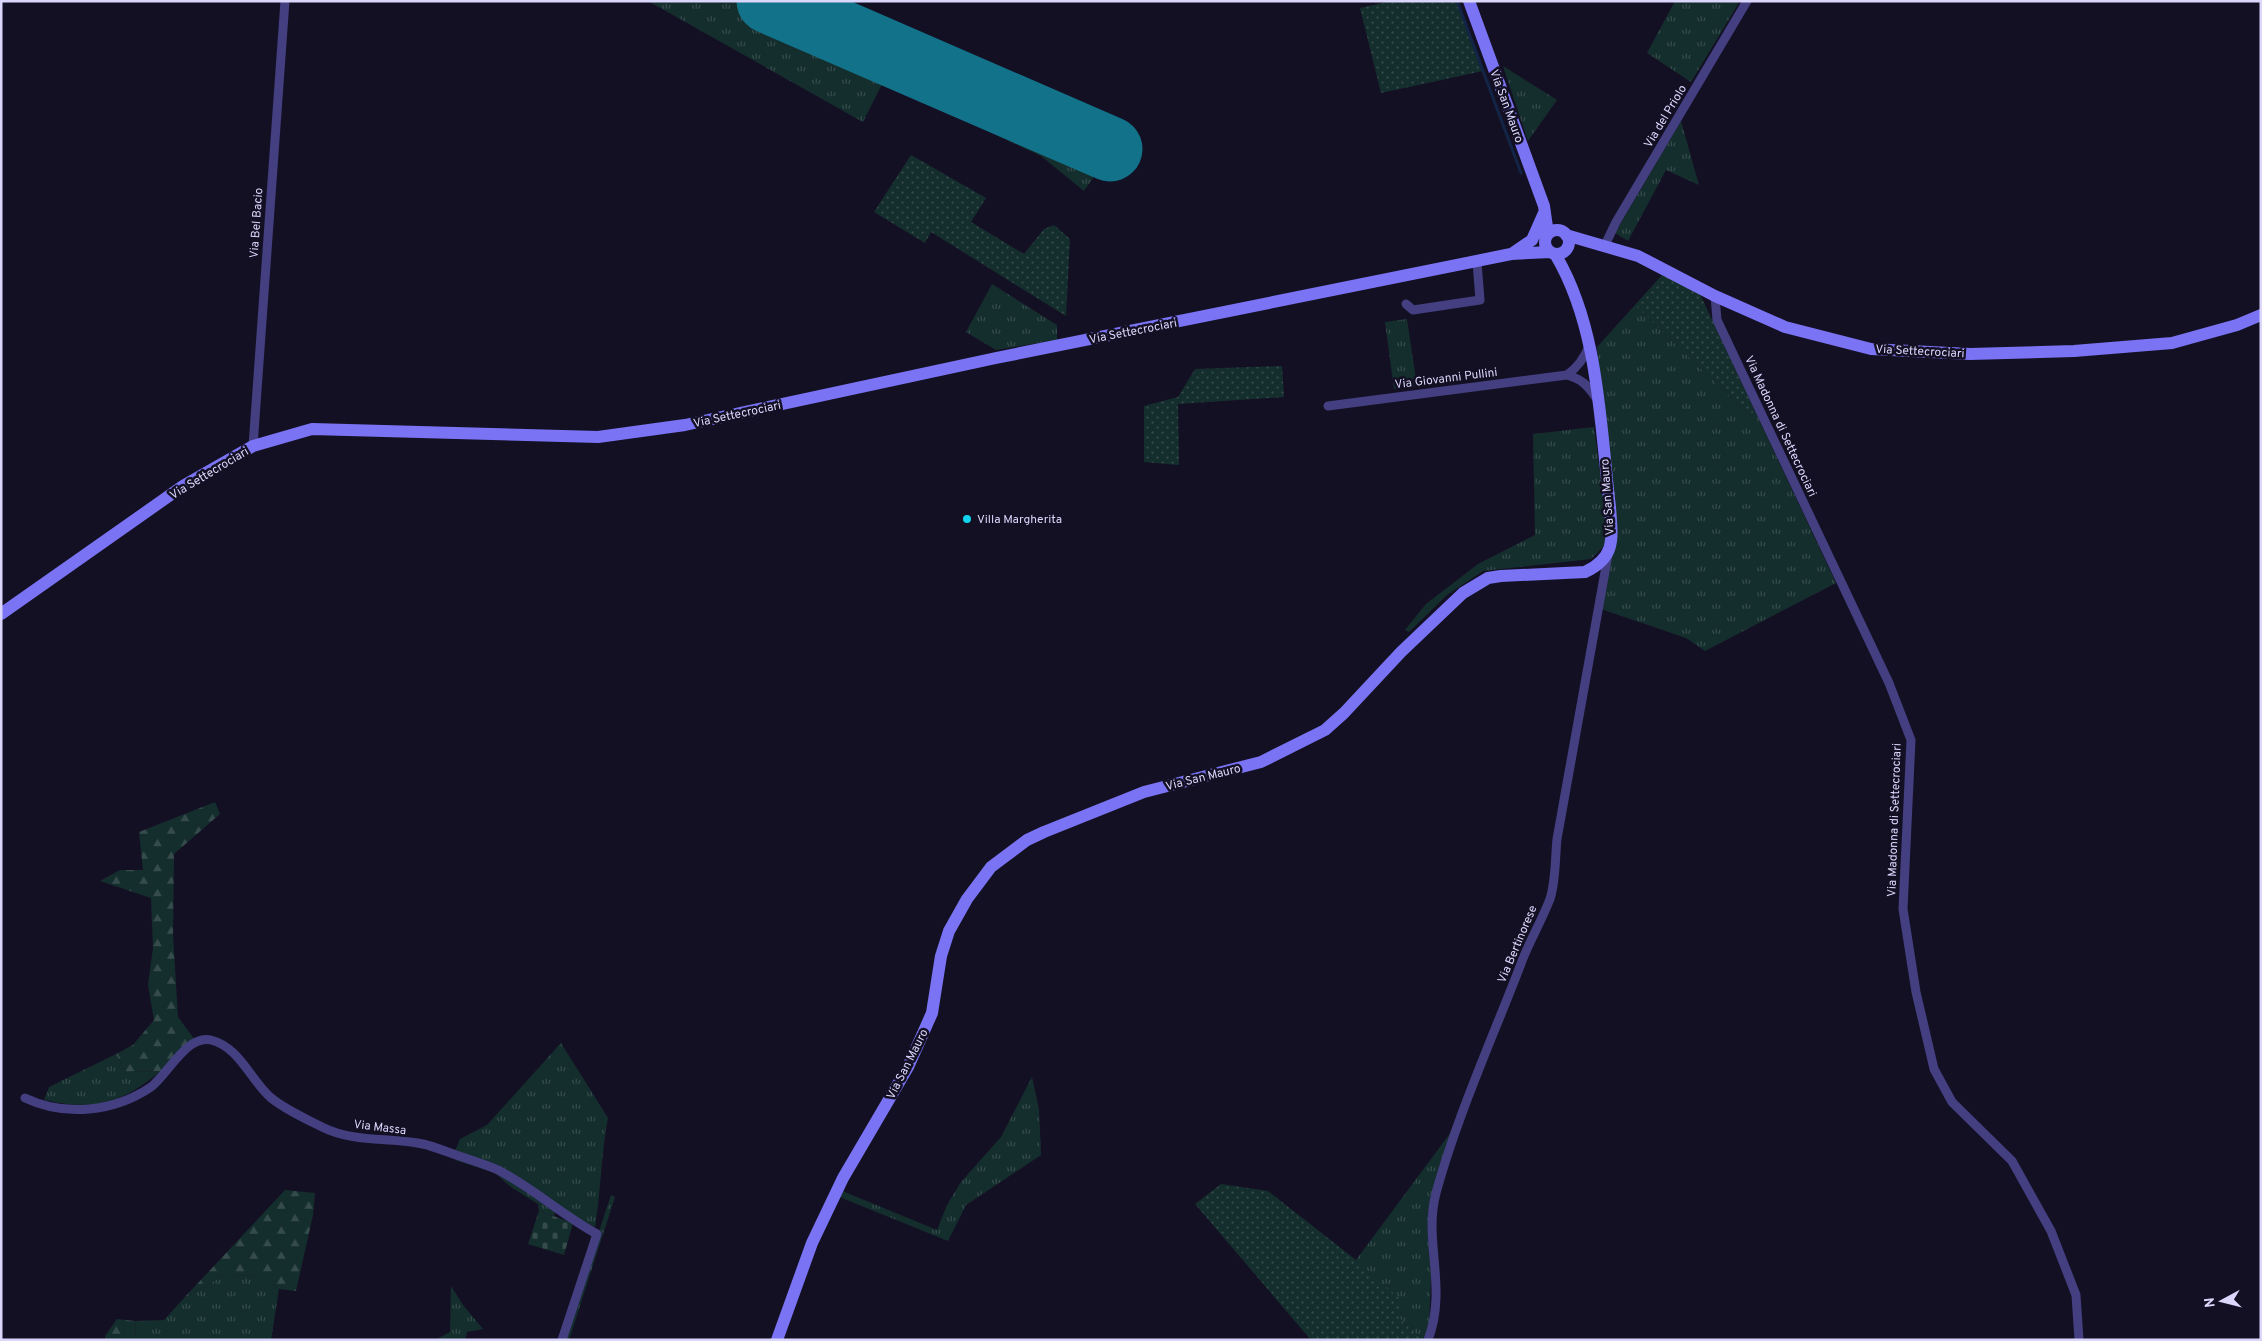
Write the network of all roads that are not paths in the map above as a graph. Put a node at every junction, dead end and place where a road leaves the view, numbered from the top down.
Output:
1 (285, 1) edge
2 (1469, 1) edge
3 (1747, 1) edge
4 (1545, 210) junction
5 (1557, 243) junction
6 (1600, 245) junction
7 (1511, 254) junction
8 (1477, 262) junction
9 (1715, 296) junction
10 (1406, 304) dead end
11 (2261, 315) edge
12 (1590, 344) junction
13 (1594, 371) junction
14 (1577, 373) junction
15 (1597, 400) junction
16 (1328, 406) dead end
17 (253, 446) junction
18 (1609, 550) junction
19 (1, 614) edge
20 (25, 1098) dead end
21 (562, 1340) edge
22 (777, 1340) edge
23 (1428, 1340) edge
24 (2079, 1340) edge

1 - 17 street, Via Bel Bacio
2 - 4 main road, Via San Mauro
3 - 6 street, Via del Priolo
4 - 5 main road, Via San Mauro
4 - 7 main road
5 - 6 main road, Via Settecrociari
5 - 7 main road, Via Settecrociari
5 - 12 main road, Via San Mauro
6 - 9 main road, Via Settecrociari
7 - 8 main road, Via Settecrociari
8 - 10 street
8 - 17 main road, Via Settecrociari
9 - 11 main road, Via Settecrociari
9 - 24 street, Via Madonna di Settecrociari
12 - 13 main road, Via San Mauro
12 - 14 street
13 - 14 street, Via Giovanni Pullini
13 - 15 main road, Via San Mauro
14 - 15 street, Via Giovanni Pullini
14 - 16 street, Via Giovanni Pullini
15 - 18 main road, Via San Mauro
17 - 19 main road, Via Settecrociari
18 - 22 main road, Via San Mauro
18 - 23 street, Via Bertinorese
20 - 21 street, Via Massa

